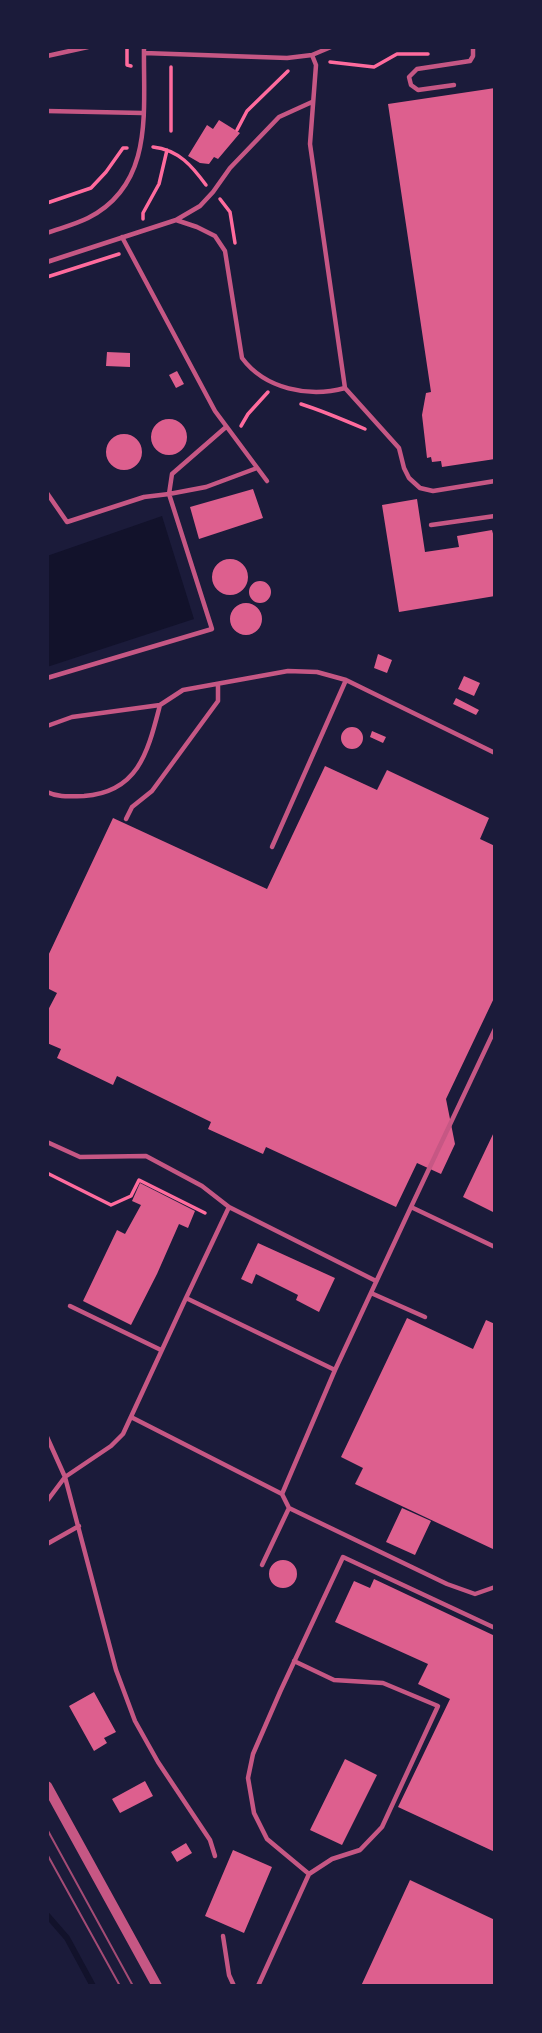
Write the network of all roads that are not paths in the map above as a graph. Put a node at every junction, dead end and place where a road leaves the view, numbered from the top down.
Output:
1 (88, 47) edge
2 (331, 47) edge
3 (473, 47) edge
4 (144, 50) edge
5 (312, 55) junction
6 (47, 56) edge
7 (454, 85) dead end
8 (312, 102) junction
9 (47, 111) edge
10 (142, 114) junction
11 (176, 220) junction
12 (47, 233) edge
13 (122, 237) junction
14 (48, 263) edge
15 (345, 388) junction
16 (226, 427) junction
17 (257, 468) junction
18 (267, 481) dead end
19 (495, 481) edge
20 (47, 493) edge
21 (169, 494) junction
22 (495, 516) edge
23 (431, 525) dead end
24 (47, 678) edge
25 (346, 680) junction
26 (219, 684) junction
27 (160, 705) junction
28 (47, 726) edge
29 (495, 753) edge
30 (47, 792) edge
31 (126, 819) dead end
32 (272, 847) dead end
33 (495, 1029) edge
34 (47, 1142) edge
35 (411, 1207) junction
36 (229, 1208) junction
37 (495, 1247) edge
38 (376, 1281) junction
39 (371, 1293) junction
40 (186, 1298) junction
41 (70, 1306) dead end
42 (425, 1317) dead end
43 (161, 1350) junction
44 (335, 1370) junction
45 (131, 1417) junction
46 (47, 1437) edge
47 (65, 1477) junction
48 (282, 1494) junction
49 (47, 1501) edge
50 (289, 1508) junction
51 (79, 1525) junction
52 (47, 1544) edge
53 (262, 1565) dead end
54 (495, 1587) edge
55 (495, 1628) edge
56 (294, 1661) junction
57 (47, 1786) edge
58 (215, 1856) dead end
59 (309, 1874) junction
60 (223, 1936) dead end
61 (157, 1986) edge
62 (234, 1986) edge
63 (258, 1986) edge

1 - 6 lane
2 - 5 lane
3 - 7 lane
4 - 5 lane
4 - 10 lane
5 - 8 lane
8 - 11 lane
8 - 15 lane
9 - 10 lane
10 - 12 lane
11 - 13 lane
11 - 15 lane
13 - 14 lane
13 - 16 lane
15 - 19 lane
16 - 17 lane
16 - 21 lane
17 - 18 lane
17 - 21 lane
20 - 21 lane
21 - 24 lane
22 - 23 lane
25 - 26 lane
25 - 29 lane
25 - 32 lane
26 - 27 lane
26 - 31 lane
27 - 28 lane
27 - 30 lane
33 - 35 lane
34 - 36 lane
35 - 37 lane
35 - 38 lane
36 - 38 lane
36 - 40 lane
38 - 39 lane
39 - 42 lane
39 - 44 lane
40 - 43 lane
40 - 44 lane
41 - 43 lane
43 - 45 lane
44 - 48 lane
45 - 47 lane
45 - 48 lane
46 - 47 lane
47 - 49 lane
47 - 51 lane
48 - 50 lane
50 - 53 lane
50 - 54 lane
51 - 52 lane
51 - 58 lane
55 - 56 lane
56 - 59 lane
56 - 59 lane
57 - 61 street
59 - 63 lane
60 - 62 lane

